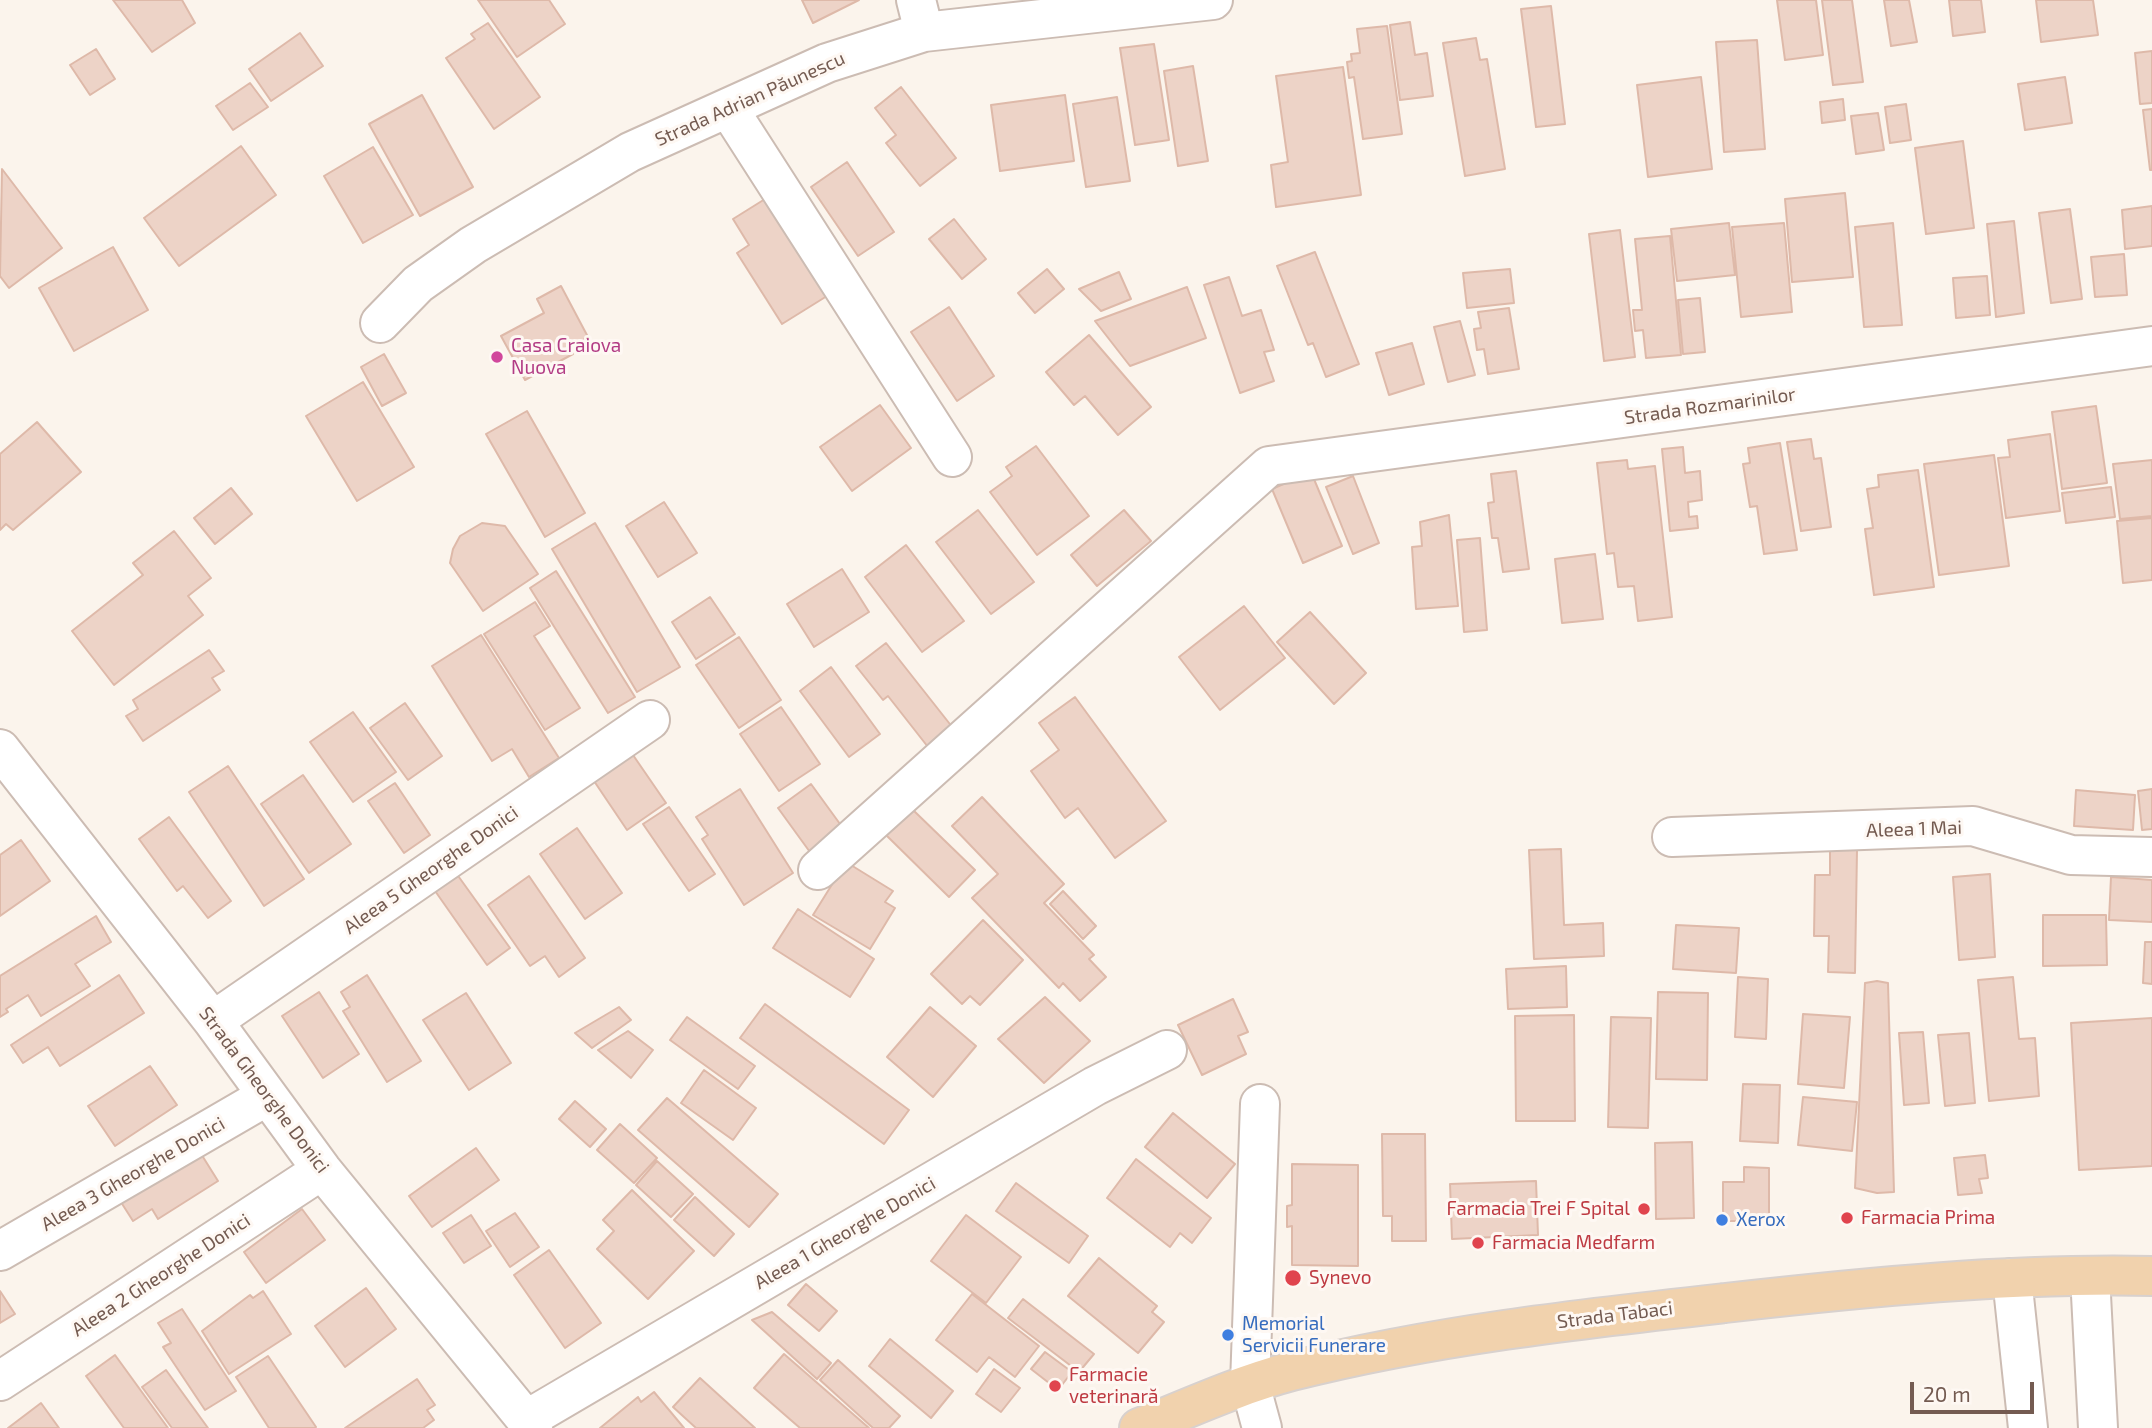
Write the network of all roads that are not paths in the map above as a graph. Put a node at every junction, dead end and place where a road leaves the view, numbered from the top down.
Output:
1 (1213, 0) edge
2 (920, 16) edge
3 (727, 108) junction
4 (380, 324) dead end
5 (2152, 345) edge
6 (952, 457) dead end
7 (649, 720) dead end
8 (2, 755) edge
9 (1672, 837) dead end
10 (2152, 857) edge
11 (818, 870) dead end
12 (213, 1021) junction
13 (1167, 1050) dead end
14 (267, 1096) junction
15 (1260, 1104) dead end
16 (322, 1170) junction
17 (0, 1251) edge
18 (2152, 1266) edge
19 (2098, 1275) junction
20 (2152, 1276) edge
21 (2012, 1278) junction
22 (0, 1381) edge
23 (1250, 1384) junction
24 (530, 1424) edge
25 (1139, 1428) edge
26 (1262, 1428) edge
27 (2028, 1428) edge
28 (2098, 1428) edge

1 - 2 street, Strada Adrian Păunescu
2 - 3 street, Strada Adrian Păunescu
3 - 4 street, Strada Adrian Păunescu
3 - 6 street
5 - 11 street, Strada Rozmarinilor
7 - 12 street, Aleea 5 Gheorghe Donici
8 - 12 street, Strada Gheorghe Donici
9 - 10 street, Aleea 1 Mai
12 - 14 street, Strada Gheorghe Donici
13 - 24 street, Aleea 1 Gheorghe Donici
14 - 16 street, Strada Gheorghe Donici
14 - 17 street, Aleea 3 Gheorghe Donici
15 - 23 street
16 - 22 street, Aleea 2 Gheorghe Donici
16 - 24 street, Strada Gheorghe Donici
18 - 19 main road, Strada Tabaci
19 - 20 main road, Strada Tabaci
19 - 21 main road, Strada Tabaci
19 - 28 street
21 - 23 main road, Strada Tabaci
21 - 27 street
23 - 25 main road, Strada Tabaci
23 - 26 street

